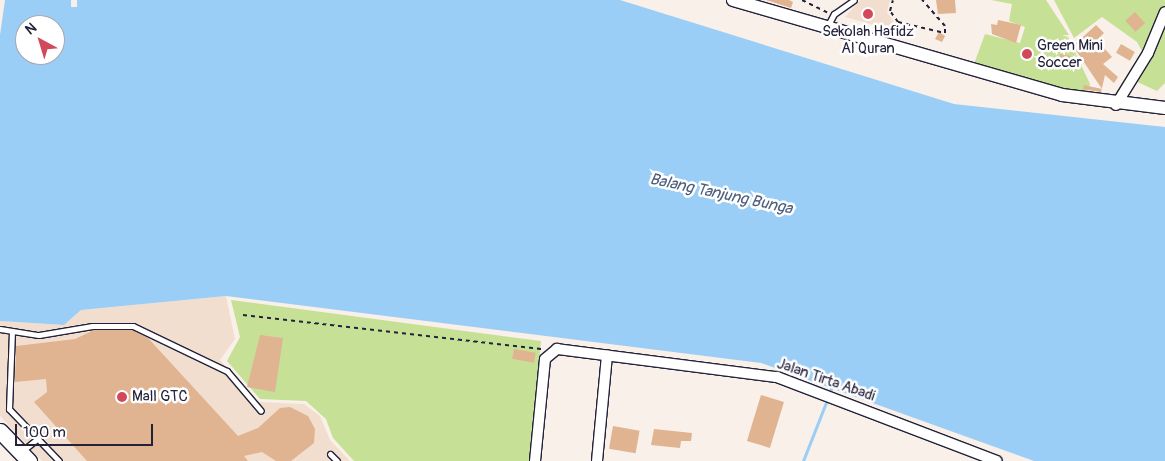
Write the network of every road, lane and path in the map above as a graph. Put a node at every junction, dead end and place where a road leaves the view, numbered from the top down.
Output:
1 (733, 0) edge
2 (802, 0) edge
3 (854, 0) edge
4 (893, 0) edge
5 (922, 0) edge
6 (756, 3) edge
7 (1165, 12) edge
8 (834, 14) junction
9 (898, 22) junction
10 (826, 27) junction
11 (886, 44) junction
12 (1116, 105) junction
13 (1165, 108) edge
14 (243, 314) dead end
15 (0, 329) edge
16 (12, 330) junction
17 (550, 350) junction
18 (607, 355) junction
19 (261, 411) dead end
20 (0, 431) edge
21 (38, 438) junction
22 (330, 454) dead end
23 (25, 457) edge
24 (60, 461) edge
25 (337, 461) edge
26 (535, 461) edge
27 (597, 461) edge
28 (998, 461) edge

1 - 6 street
2 - 8 path
3 - 8 lane
4 - 9 path
5 - 9 path
6 - 10 street
7 - 12 street
8 - 10 lane
9 - 11 path
10 - 11 street
11 - 12 street
12 - 13 street
14 - 17 path
15 - 16 lane
16 - 19 lane
16 - 21 lane
17 - 18 street, Jalan Tirta Abadi
17 - 26 street
18 - 27 street
18 - 28 street, Jalan Tirta Abadi
20 - 23 main road
21 - 23 lane
21 - 24 lane
22 - 25 lane

